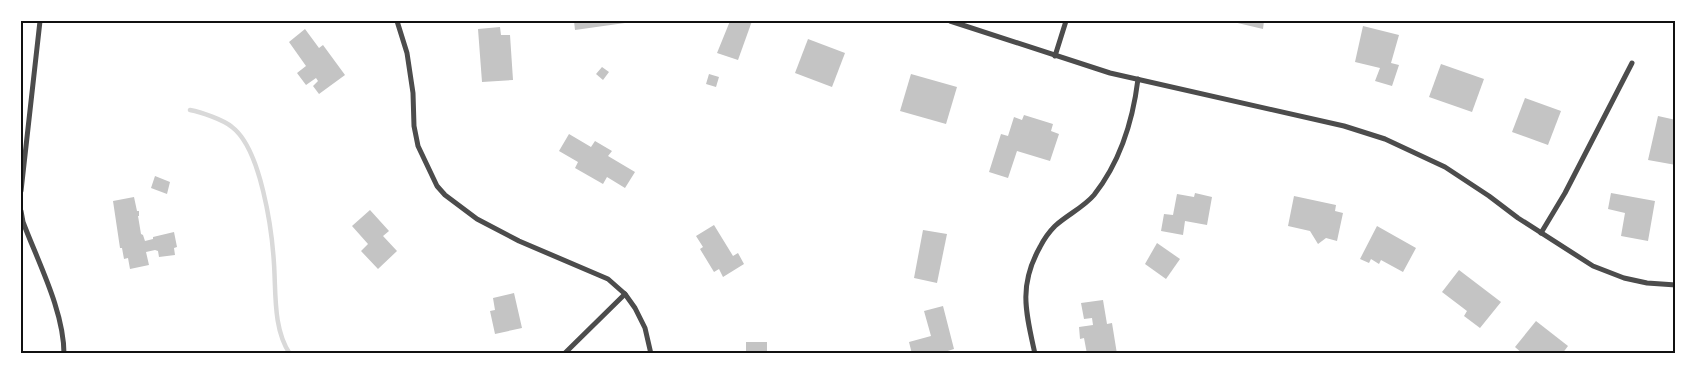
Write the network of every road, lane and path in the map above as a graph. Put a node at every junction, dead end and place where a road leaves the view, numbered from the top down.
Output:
1 (40, 21) edge
2 (397, 21) edge
3 (950, 21) edge
4 (1066, 21) edge
5 (1055, 56) junction
6 (1632, 63) dead end
7 (1138, 79) junction
8 (21, 191) edge
9 (21, 211) edge
10 (22, 218) edge
11 (1541, 234) junction
12 (1676, 285) edge
13 (625, 294) junction
14 (64, 354) edge
15 (564, 354) edge
16 (652, 354) edge
17 (1035, 354) edge

1 - 8 street
2 - 13 street
3 - 5 street
4 - 5 street
5 - 7 street
6 - 11 street
7 - 11 street
7 - 17 street
9 - 10 street
10 - 14 street
11 - 12 street
13 - 15 street
13 - 16 street

